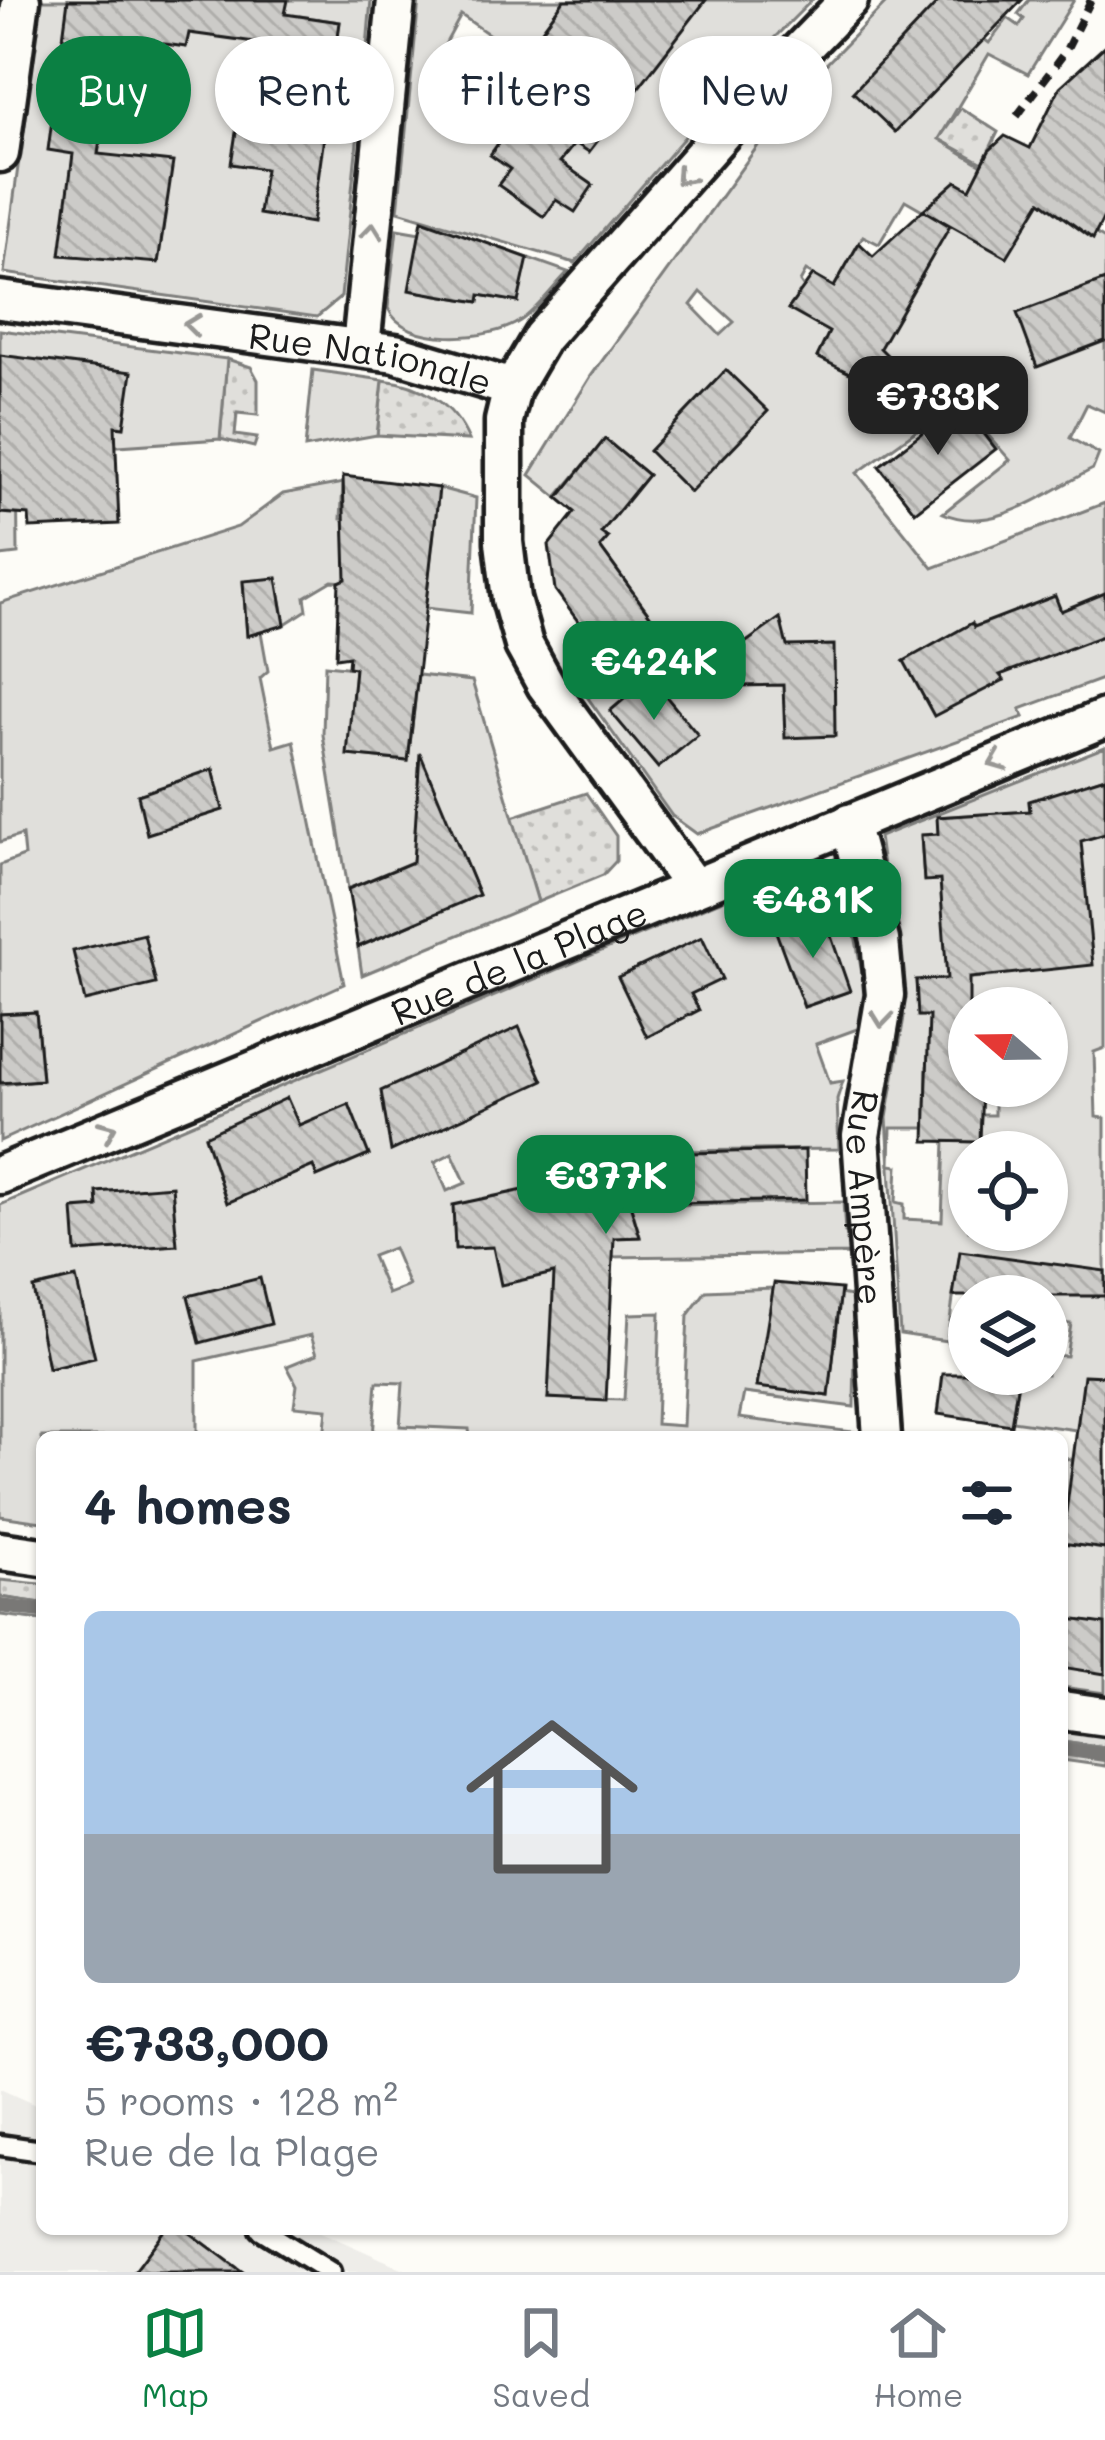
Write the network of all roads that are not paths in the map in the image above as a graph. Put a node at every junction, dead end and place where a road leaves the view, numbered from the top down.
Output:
1 (21, 0) edge
2 (396, 0) edge
3 (850, 0) edge
4 (0, 153) edge
5 (0, 300) edge
6 (361, 347) junction
7 (512, 388) junction
8 (1105, 718) edge
9 (849, 823) junction
10 (692, 886) junction
11 (0, 1175) edge
12 (881, 1431) edge
13 (0, 1551) edge
14 (36, 1556) edge
15 (1068, 1711) edge
16 (1105, 1716) edge
17 (0, 2145) edge
18 (36, 2150) edge
19 (271, 2235) edge
20 (330, 2272) edge

1 - 4 street
6 -> 2 street
3 -> 7 street, Rue Nationale
6 -> 5 street, Rue Nationale
6 - 7 street, Rue Nationale
7 - 10 street
8 -> 9 street, Rue de la Plage
9 - 10 street, Rue de la Plage
9 -> 12 street, Rue Ampère
11 -> 10 street, Rue de la Plage
13 - 14 street
15 - 16 street
17 - 18 lane
19 - 20 lane

